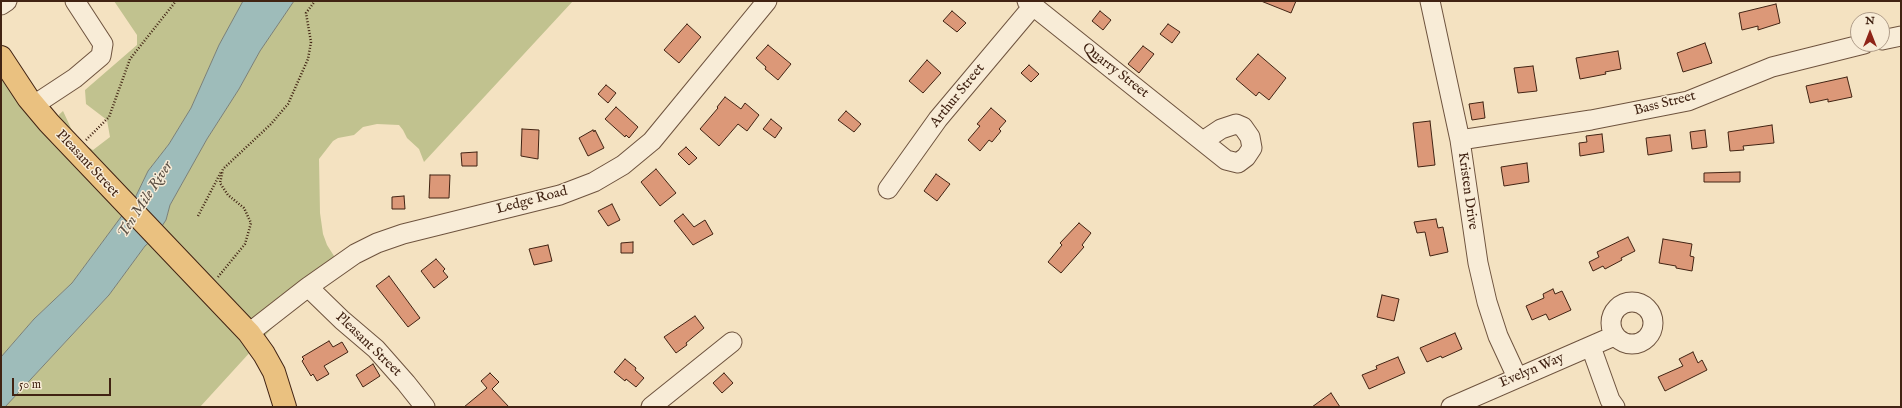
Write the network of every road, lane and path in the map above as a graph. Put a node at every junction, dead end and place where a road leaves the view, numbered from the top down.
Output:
1 (7, 1) edge
2 (75, 1) edge
3 (176, 1) edge
4 (315, 1) edge
5 (767, 1) edge
6 (1430, 1) edge
7 (1030, 3) edge
8 (1, 5) edge
9 (1901, 36) edge
10 (1890, 38) edge
11 (1850, 48) edge
12 (1, 57) edge
13 (34, 105) junction
14 (1460, 140) junction
15 (1203, 141) dead end
16 (75, 152) junction
17 (222, 169) junction
18 (888, 188) dead end
19 (198, 216) dead end
20 (308, 287) junction
21 (209, 291) junction
22 (249, 333) junction
23 (1614, 336) dead end
24 (732, 342) dead end
25 (1591, 347) junction
26 (1517, 377) junction
27 (285, 407) edge
28 (425, 407) edge
29 (652, 407) edge
30 (1451, 407) edge
31 (1615, 407) edge

1 - 8 street
2 - 13 street
3 - 16 path
4 - 17 path
5 - 20 street, Ledge Road
6 - 14 street, Kristen Drive
7 - 15 street, Quarry Street
7 - 18 street, Arthur Street
9 - 10 street
11 - 14 street, Bass Street
12 - 13 main road, Pleasant Street
13 - 16 main road, Pleasant Street
14 - 26 street, Kristen Drive
16 - 21 main road, Pleasant Street
17 - 19 path
17 - 21 path
20 - 22 street, Ledge Road
20 - 28 street, Pleasant Street
21 - 22 main road, Pleasant Street
22 - 27 main road, Pleasant Street
23 - 25 street, Evelyn Way
24 - 29 street
25 - 26 street, Evelyn Way
25 - 31 street
26 - 30 street, Evelyn Way

